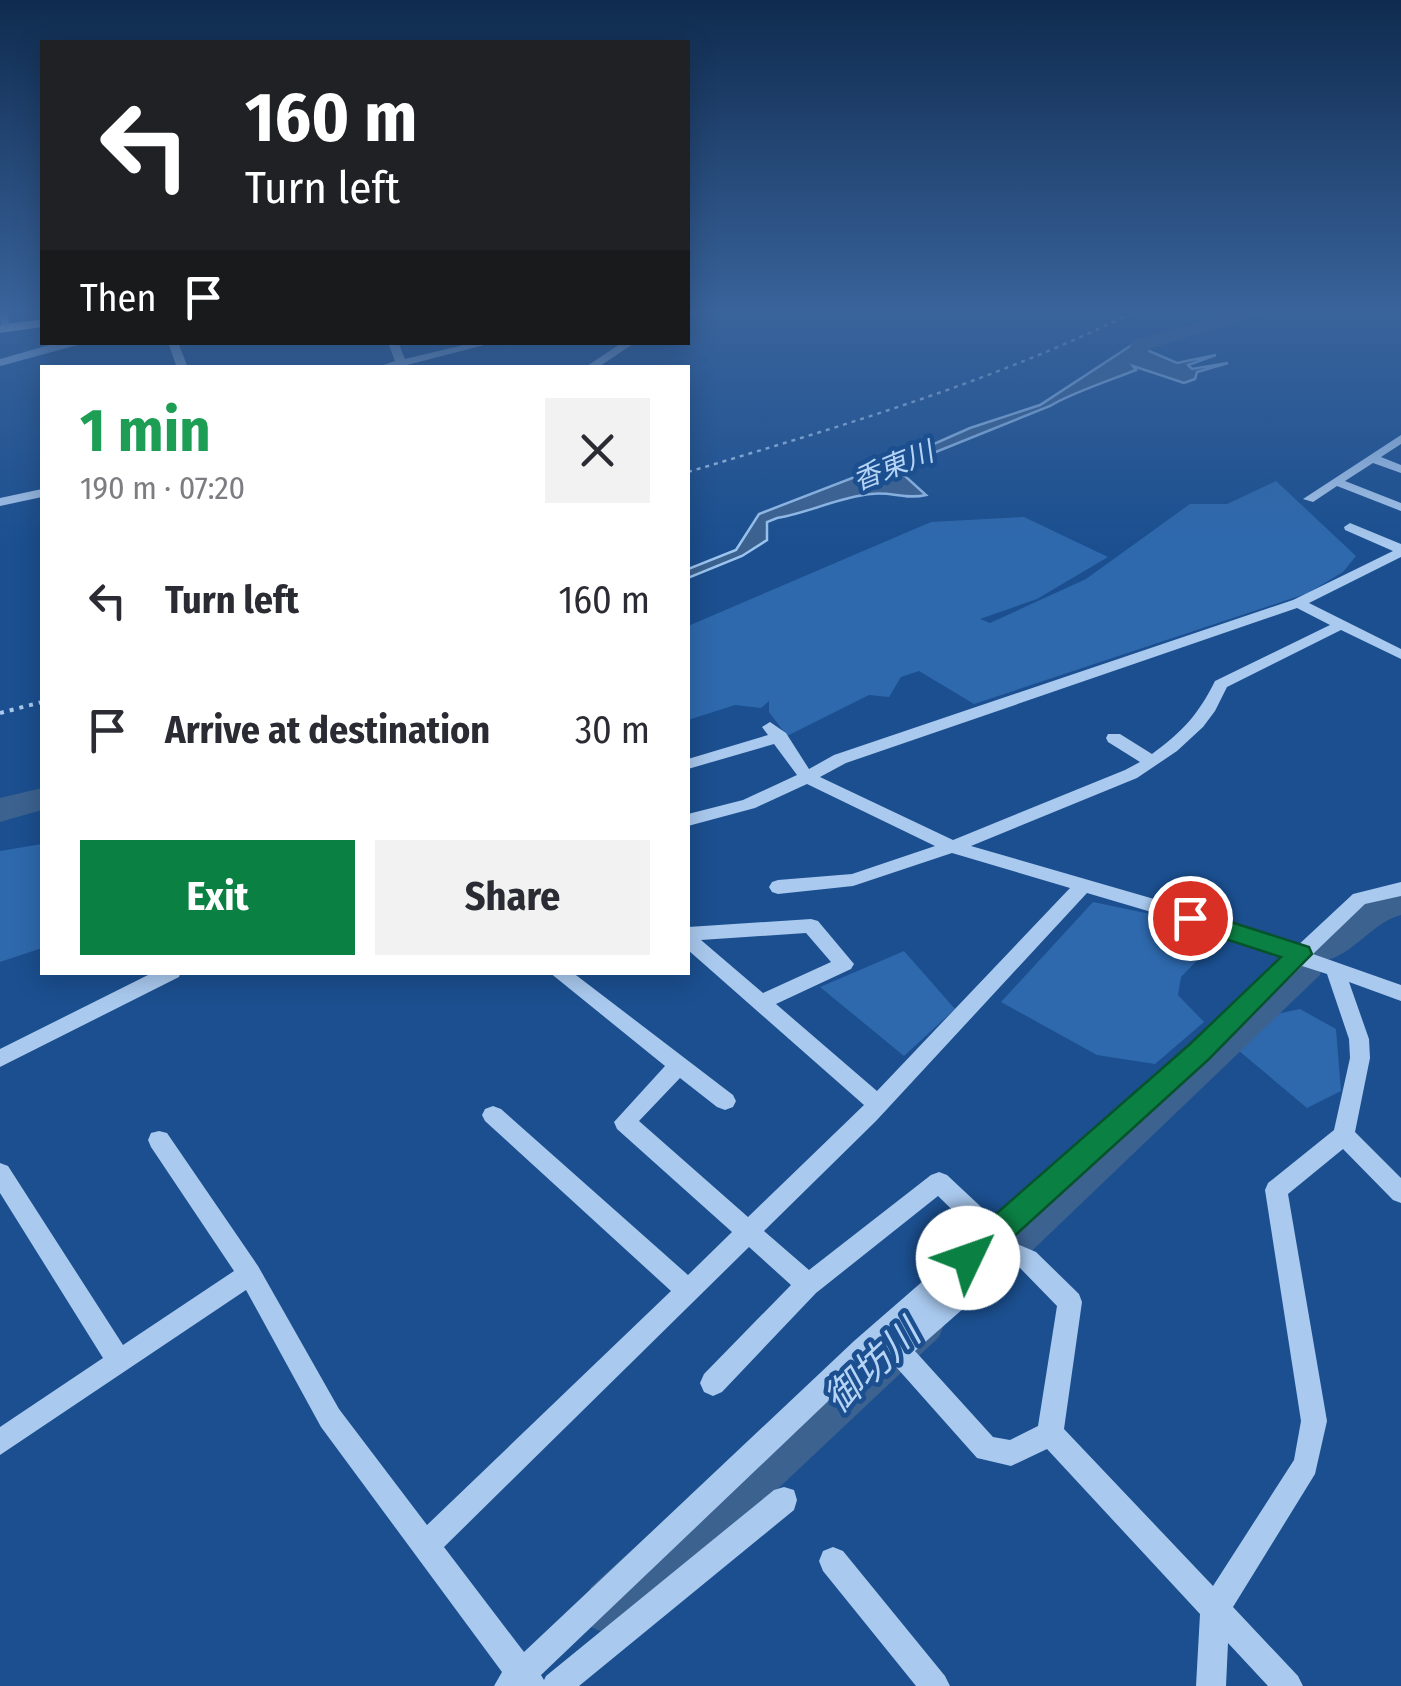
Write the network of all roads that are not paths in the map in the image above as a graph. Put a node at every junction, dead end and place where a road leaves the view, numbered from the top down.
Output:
1 (1401, 439) edge
2 (1372, 458) junction
3 (1401, 469) edge
4 (1338, 482) junction
5 (40, 493) edge
6 (1309, 498) dead end
7 (0, 502) edge
8 (1401, 507) edge
9 (1350, 527) dead end
10 (1401, 550) edge
11 (1298, 603) junction
12 (1338, 626) junction
13 (1401, 654) edge
14 (1114, 738) dead end
15 (1152, 762) junction
16 (690, 763) edge
17 (806, 777) junction
18 (690, 820) edge
19 (952, 847) junction
20 (778, 887) dead end
21 (1082, 887) junction
22 (1401, 890) edge
23 (690, 937) edge
24 (690, 939) edge
25 (1300, 954) junction
26 (1334, 968) junction
27 (166, 975) edge
28 (562, 975) edge
29 (1401, 993) edge
30 (760, 1002) junction
31 (0, 1059) edge
32 (678, 1065) junction
33 (725, 1100) dead end
34 (878, 1104) junction
35 (493, 1115) dead end
36 (1344, 1136) junction
37 (159, 1140) dead end
38 (2, 1184) edge
39 (1401, 1193) edge
40 (747, 1233) junction
41 (994, 1235) junction
42 (250, 1274) junction
43 (808, 1285) junction
44 (688, 1290) junction
45 (119, 1362) junction
46 (714, 1383) dead end
47 (1050, 1434) junction
48 (0, 1442) edge
49 (784, 1500) dead end
50 (428, 1544) junction
51 (834, 1561) dead end
52 (1215, 1610) junction
53 (521, 1682) edge
54 (556, 1686) edge
55 (936, 1686) edge
56 (1211, 1686) edge
57 (1288, 1686) edge

1 - 2 street
2 - 3 street
2 - 4 street
4 - 6 street
4 - 8 street
5 - 7 street
9 - 10 street
10 - 11 street
11 - 12 street
11 - 17 street
12 - 13 street
12 - 15 street
14 - 15 street
15 - 19 street
16 - 17 street
17 - 18 street
17 - 19 street
19 - 20 street
19 - 21 street
21 - 25 street
21 - 34 street
22 - 25 street
23 - 30 street
24 - 30 street
25 - 26 street
25 - 41 street
26 - 29 street
26 - 36 street
27 - 31 street
28 - 32 street
30 - 34 street
32 - 33 street
32 - 40 street
34 - 40 street
35 - 44 street
36 - 39 street
36 - 52 street
37 - 42 street
38 - 45 street
40 - 43 street
40 - 44 street
41 - 43 street
41 - 53 street
42 - 45 street
42 - 50 street
43 - 46 street
44 - 50 street
45 - 48 street
47 - 47 street
47 - 52 street
49 - 54 street
50 - 53 street
51 - 55 street
52 - 56 street
52 - 57 street

